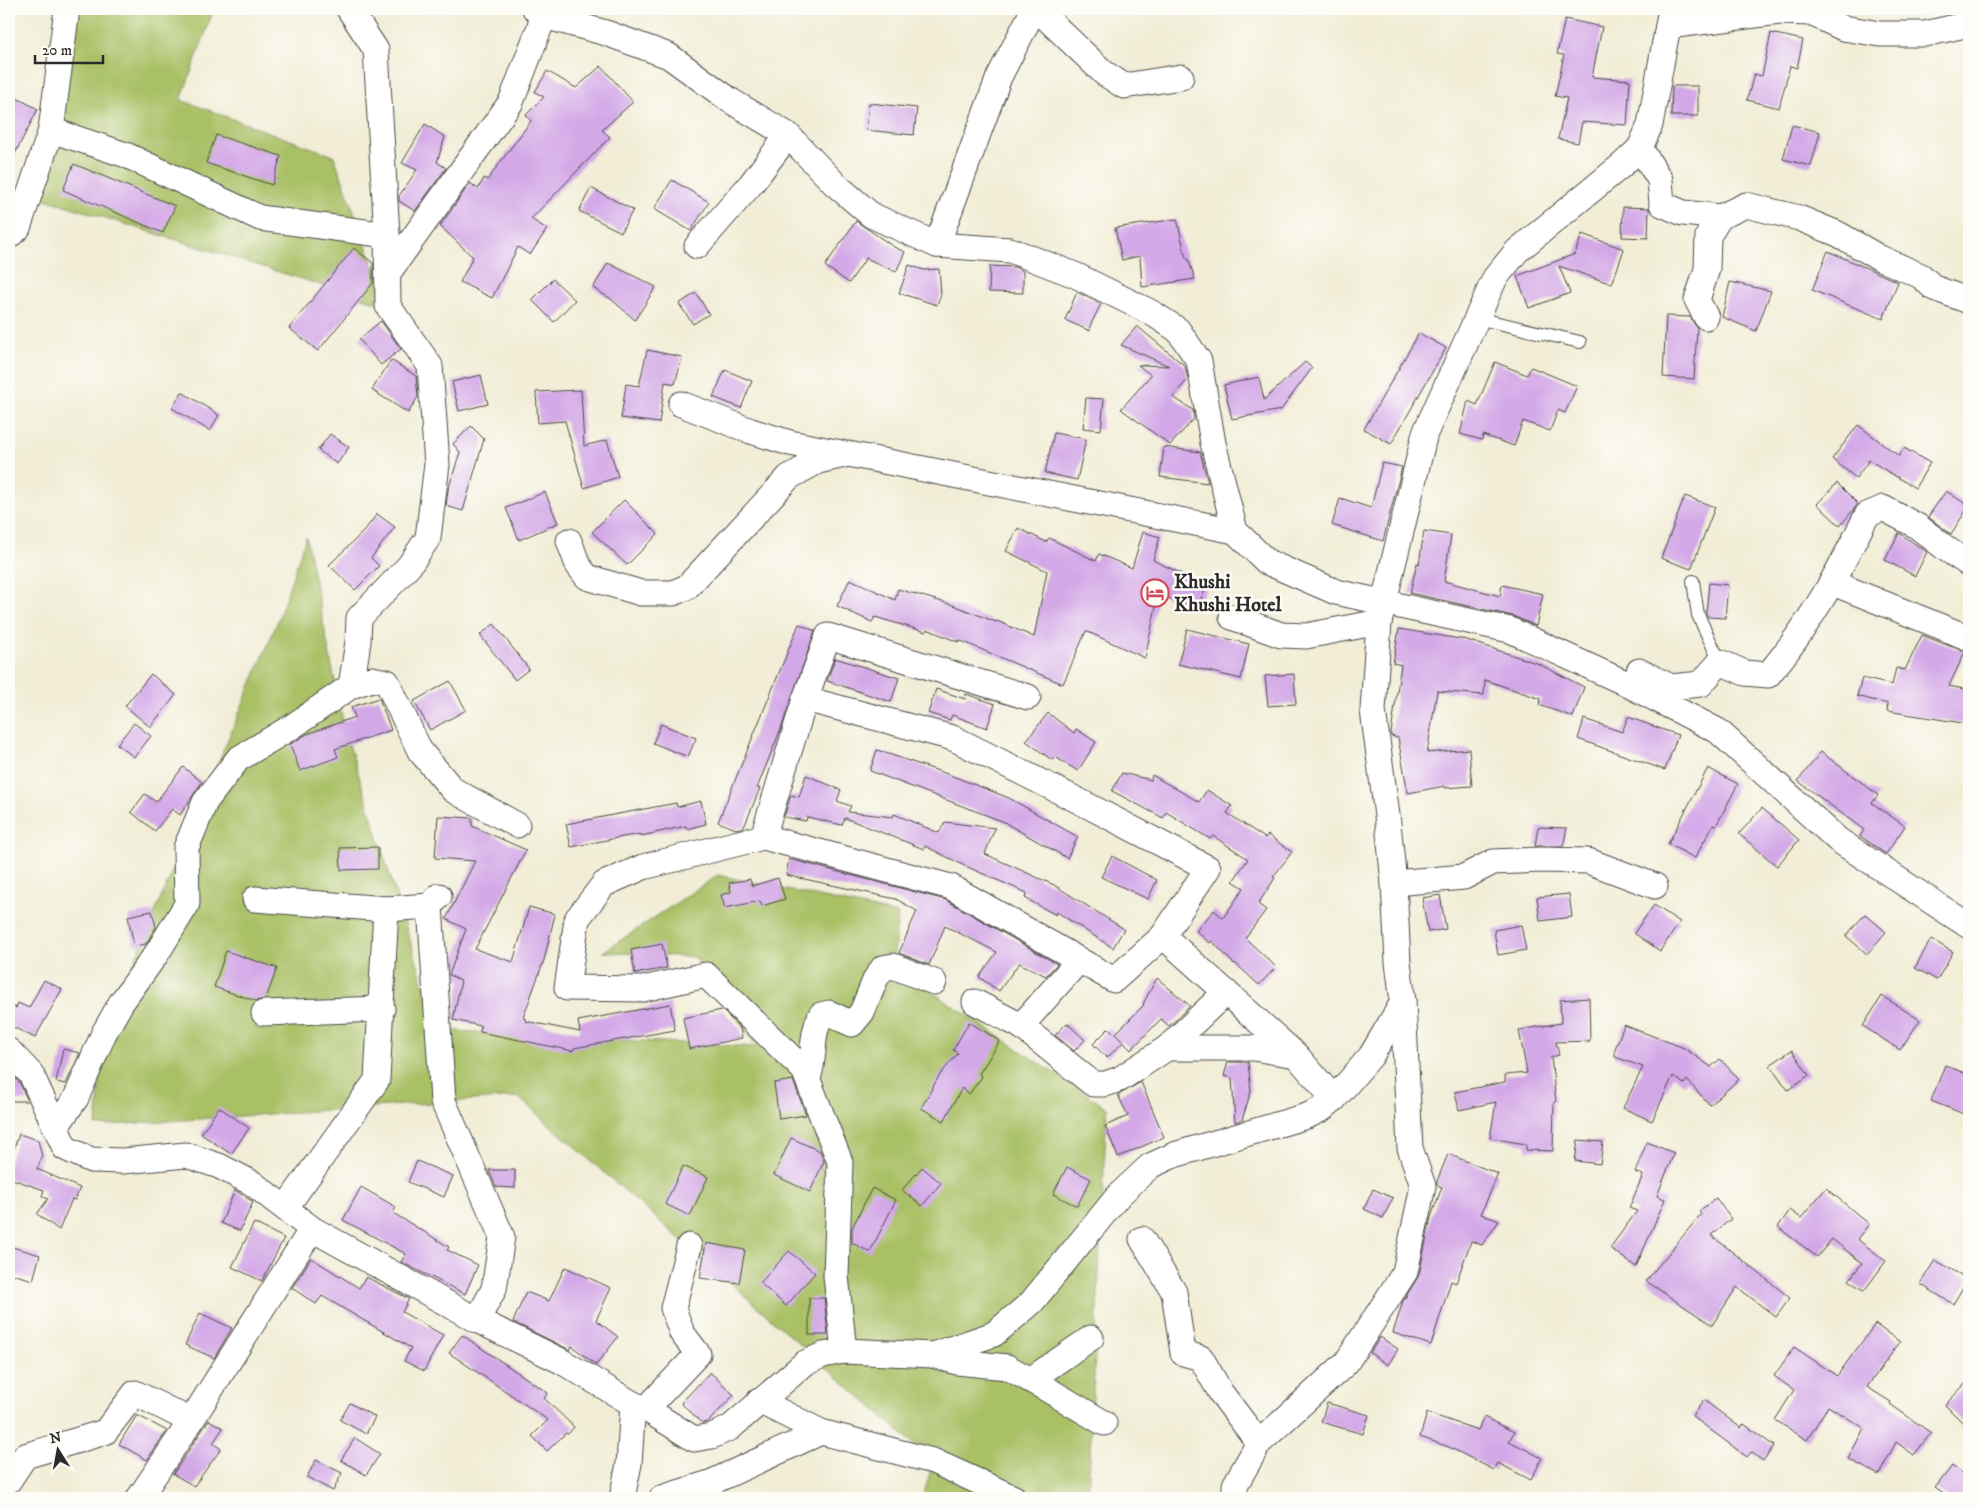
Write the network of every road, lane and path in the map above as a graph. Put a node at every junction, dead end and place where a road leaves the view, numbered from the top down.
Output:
1 (67, 9) edge
2 (349, 9) edge
3 (1036, 9) edge
4 (540, 12) edge
5 (1670, 18) edge
6 (1968, 21) edge
7 (1182, 76) dead end
8 (51, 130) junction
9 (788, 135) junction
10 (1640, 148) junction
11 (1720, 217) junction
12 (387, 235) junction
13 (9, 236) edge
14 (697, 246) dead end
15 (937, 246) junction
16 (388, 273) junction
17 (1969, 301) edge
18 (1706, 317) dead end
19 (1477, 318) junction
20 (1580, 342) dead end
21 (681, 404) dead end
22 (848, 454) junction
23 (1235, 531) junction
24 (569, 541) dead end
25 (1969, 564) edge
26 (1693, 581) dead end
27 (1833, 583) junction
28 (1381, 612) junction
29 (1232, 617) dead end
30 (1969, 638) edge
31 (1552, 649) junction
32 (1720, 662) junction
33 (351, 686) junction
34 (1028, 697) dead end
35 (805, 699) junction
36 (517, 825) dead end
37 (763, 837) junction
38 (1394, 884) junction
39 (1655, 886) dead end
40 (255, 899) dead end
41 (386, 909) junction
42 (1969, 926) edge
43 (1162, 936) junction
44 (1077, 959) junction
45 (934, 982) dead end
46 (1226, 992) junction
47 (975, 1002) dead end
48 (1403, 1002) junction
49 (382, 1009) junction
50 (264, 1013) dead end
51 (1021, 1026) junction
52 (1167, 1048) junction
53 (9, 1051) edge
54 (1296, 1055) junction
55 (808, 1078) junction
56 (1334, 1099) junction
57 (56, 1127) junction
58 (286, 1207) junction
59 (312, 1228) junction
60 (1142, 1239) dead end
61 (689, 1246) dead end
62 (477, 1320) junction
63 (1091, 1338) dead end
64 (844, 1351) junction
65 (933, 1355) junction
66 (1030, 1380) junction
67 (759, 1401) junction
68 (639, 1406) junction
69 (191, 1421) junction
70 (1104, 1423) dead end
71 (821, 1432) junction
72 (1259, 1443) junction
73 (9, 1480) edge
74 (1229, 1494) edge
75 (139, 1498) edge
76 (622, 1498) edge
77 (662, 1498) edge
78 (1014, 1498) edge

1 - 8 street
2 - 12 street
3 - 7 street
3 - 15 street
4 - 9 street
4 - 16 street
5 - 6 street
5 - 10 street
8 - 12 street
8 - 13 street
9 - 14 street
9 - 15 street
10 - 11 street
10 - 19 street
11 - 17 street
11 - 18 street
12 - 16 street
15 - 23 street
16 - 33 street
19 - 20 lane
19 - 28 street
21 - 22 street
22 - 23 street
22 - 24 street
23 - 28 street
25 - 27 street
26 - 32 lane
27 - 30 street
27 - 32 street
28 - 29 street
28 - 31 street
28 - 38 street
31 - 32 street
31 - 42 street
33 - 36 street
33 - 57 street
34 - 35 street
35 - 37 street
35 - 43 street
37 - 44 street
37 - 55 street
38 - 39 street
38 - 48 street
40 - 41 street
41 - 49 street
41 - 62 street
43 - 44 street
43 - 46 street
44 - 51 street
45 - 55 street
46 - 52 street
46 - 54 street
47 - 51 street
48 - 56 street
48 - 72 street
49 - 50 street
49 - 58 street
51 - 52 street
52 - 54 street
53 - 57 street
54 - 56 street
55 - 64 street
56 - 65 street
57 - 58 street
58 - 59 street
59 - 62 street
59 - 69 street
60 - 72 street
61 - 68 street
62 - 68 street
63 - 66 street
64 - 65 street
64 - 67 street
65 - 66 street
66 - 70 street
67 - 68 street
67 - 71 street
68 - 76 street
69 - 73 street
69 - 75 street
71 - 77 street
71 - 78 street
72 - 74 street

